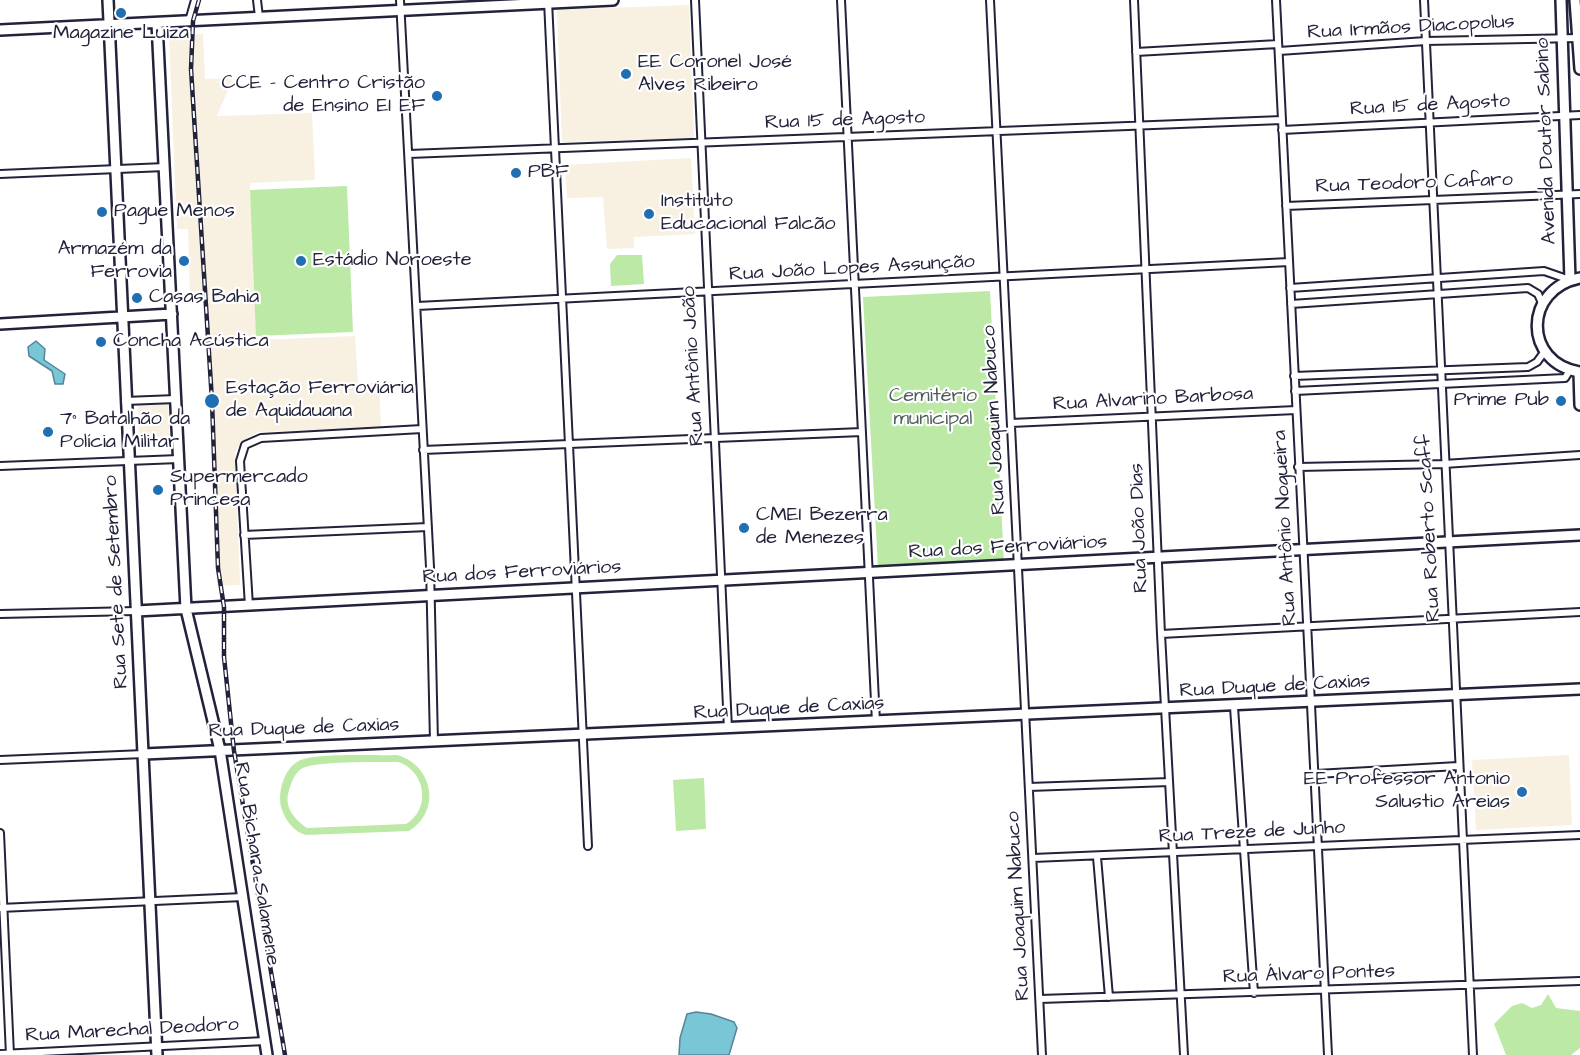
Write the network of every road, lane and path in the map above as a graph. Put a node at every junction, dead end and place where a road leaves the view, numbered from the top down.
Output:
1 (108, 0) edge
2 (195, 0) edge
3 (257, 0) edge
4 (613, 0) edge
5 (695, 0) edge
6 (841, 0) edge
7 (990, 0) edge
8 (1134, 0) edge
9 (1276, 0) edge
10 (1424, 0) edge
11 (1561, 0) edge
12 (1575, 0) edge
13 (549, 1) edge
14 (400, 5) edge
15 (259, 17) junction
16 (189, 21) junction
17 (157, 23) junction
18 (108, 26) junction
19 (0, 30) edge
20 (1579, 38) edge
21 (1562, 39) junction
22 (1426, 42) junction
23 (1278, 48) junction
24 (1136, 52) junction
25 (1580, 69) edge
26 (1580, 115) edge
27 (1564, 116) junction
28 (1282, 120) junction
29 (1429, 123) junction
30 (1140, 126) junction
31 (1282, 130) junction
32 (997, 131) junction
33 (848, 137) junction
34 (701, 143) junction
35 (554, 147) junction
36 (409, 154) junction
37 (165, 167) junction
38 (115, 169) junction
39 (0, 174) edge
40 (1567, 194) junction
41 (1580, 194) edge
42 (1433, 200) junction
43 (1286, 206) junction
44 (1289, 262) junction
45 (1146, 271) junction
46 (1004, 278) junction
47 (1436, 278) junction
48 (1575, 279) edge
49 (855, 285) junction
50 (1290, 288) junction
51 (708, 292) junction
52 (1437, 294) junction
53 (562, 299) junction
54 (1542, 303) junction
55 (1291, 304) junction
56 (417, 306) junction
57 (172, 314) junction
58 (123, 318) junction
59 (0, 324) edge
60 (1545, 351) junction
61 (1440, 370) junction
62 (1576, 372) edge
63 (1294, 376) junction
64 (1441, 384) junction
65 (1295, 391) junction
66 (176, 399) junction
67 (125, 401) junction
68 (1580, 405) edge
69 (1296, 410) junction
70 (1152, 415) junction
71 (1011, 423) junction
72 (422, 429) junction
73 (862, 432) junction
74 (714, 438) junction
75 (569, 444) junction
76 (423, 450) junction
77 (1580, 454) edge
78 (179, 459) junction
79 (129, 461) junction
80 (1444, 464) junction
81 (0, 466) edge
82 (1299, 467) junction
83 (428, 527) junction
84 (244, 535) junction
85 (1580, 535) edge
86 (1448, 542) junction
87 (1303, 551) junction
88 (1158, 558) junction
89 (1018, 566) junction
90 (869, 573) junction
91 (721, 581) junction
92 (575, 589) junction
93 (430, 596) junction
94 (249, 606) junction
95 (186, 609) junction
96 (136, 611) junction
97 (1580, 612) edge
98 (0, 614) edge
99 (1451, 619) junction
100 (1307, 626) junction
101 (1161, 634) junction
102 (1580, 689) edge
103 (1454, 696) junction
104 (1313, 703) junction
105 (1234, 707) junction
106 (1165, 710) junction
107 (1026, 716) junction
108 (876, 722) junction
109 (728, 730) junction
110 (582, 736) junction
111 (434, 743) junction
112 (220, 750) junction
113 (144, 754) junction
114 (0, 760) edge
115 (1458, 766) junction
116 (1316, 774) junction
117 (1169, 782) junction
118 (1029, 787) junction
119 (0, 833) edge
120 (1580, 836) edge
121 (1462, 839) junction
122 (588, 846) dead end
123 (1319, 847) junction
124 (1242, 851) junction
125 (1173, 854) junction
126 (1097, 857) junction
127 (1033, 858) junction
128 (243, 897) junction
129 (151, 901) junction
130 (2, 908) edge
131 (1580, 981) edge
132 (1470, 986) junction
133 (1325, 992) junction
134 (1254, 993) junction
135 (1180, 995) junction
136 (1109, 997) junction
137 (1040, 999) junction
138 (265, 1041) junction
139 (157, 1051) edge
140 (0, 1054) edge
141 (10, 1054) edge
142 (267, 1055) edge
143 (1042, 1055) edge
144 (1184, 1055) edge
145 (1328, 1055) edge
146 (1473, 1055) edge

1 - 18 main road, Rua Sete de Setembro
2 - 16 street
3 - 15 street
4 - 13 main road
5 - 34 street, Rua Antônio João
6 - 33 street
7 - 32 street, Rua Joaquim Nabuco
8 - 24 street, Rua João Dias
9 - 23 street, Rua Antônio Nogueira
10 - 22 street, Rua Roberto Scaff
11 - 21 main road, Avenida Doutor Sabino
12 - 20 main road, Avenida Doutor Sabino
13 - 14 main road
13 - 35 street
14 - 15 main road
14 - 36 street
15 - 16 main road
16 - 17 main road
17 - 18 main road
17 - 37 main road, Rua Bichara Salamene
18 - 19 main road
18 - 38 main road, Rua Sete de Setembro
20 - 21 street, Rua Irmãos Diacopolus
20 - 25 main road, Avenida Doutor Sabino
21 - 22 street, Rua Irmãos Diacopolus
21 - 27 main road, Avenida Doutor Sabino
22 - 23 street, Rua Irmãos Diacopolus
22 - 29 street, Rua Roberto Scaff
23 - 24 street, Rua Irmãos Diacopolus
23 - 28 street, Rua Antônio Nogueira
24 - 30 street, Rua João Dias
26 - 27 street, Rua 15 de Agosto
27 - 29 street, Rua 15 de Agosto
27 - 40 main road, Avenida Doutor Sabino
28 - 30 street, Rua 15 de Agosto
28 - 31 street, Rua Antônio Nogueira
29 - 31 street, Rua 15 de Agosto
29 - 42 street, Rua Roberto Scaff
30 - 32 street, Rua 15 de Agosto
30 - 45 street, Rua João Dias
31 - 43 street, Rua Antônio Nogueira
32 - 33 street, Rua 15 de Agosto
32 - 46 street, Rua Joaquim Nabuco
33 - 34 street, Rua 15 de Agosto
33 - 49 street
34 - 35 street, Rua 15 de Agosto
34 - 51 street, Rua Antônio João
35 - 36 street, Rua 15 de Agosto
35 - 53 street
36 - 56 street
37 - 38 street
37 - 57 main road, Rua Bichara Salamene
38 - 39 street
38 - 58 main road, Rua Sete de Setembro
40 - 41 street, Rua Teodoro Cafaro
40 - 42 street, Rua Teodoro Cafaro
40 - 48 main road, Avenida Doutor Sabino
42 - 43 street, Rua Teodoro Cafaro
42 - 47 street, Rua Roberto Scaff
43 - 44 street, Rua Antônio Nogueira
44 - 45 street, Rua João Lopes Assunção
44 - 50 street, Rua Antônio Nogueira
45 - 46 street, Rua João Lopes Assunção
45 - 70 street, Rua João Dias
46 - 49 street, Rua João Lopes Assunção
46 - 71 street, Rua Joaquim Nabuco
47 - 48 street
47 - 50 street
47 - 52 street, Rua Roberto Scaff
48 - 54 main road
49 - 51 street, Rua João Lopes Assunção
49 - 73 street
50 - 55 street, Rua Antônio Nogueira
51 - 53 street, Rua João Lopes Assunção
51 - 74 street, Rua Antônio João
52 - 54 street
52 - 55 street
52 - 61 street, Rua Roberto Scaff
53 - 56 street, Rua João Lopes Assunção
53 - 75 street
54 - 60 main road
55 - 63 street, Rua Antônio Nogueira
56 - 72 street
57 - 58 main road
57 - 66 main road, Rua Bichara Salamene
58 - 59 main road
58 - 67 main road, Rua Sete de Setembro
60 - 61 street
60 - 62 main road
61 - 63 street
61 - 64 street, Rua Roberto Scaff
62 - 64 street
62 - 68 main road
63 - 65 street, Rua Antônio Nogueira
64 - 65 street
64 - 80 street, Rua Roberto Scaff
65 - 69 street, Rua Antônio Nogueira
66 - 67 street
66 - 78 main road, Rua Bichara Salamene
67 - 79 main road, Rua Sete de Setembro
69 - 70 street, Rua Alvarino Barbosa
69 - 82 street, Rua Antônio Nogueira
70 - 71 street, Rua Alvarino Barbosa
70 - 88 street, Rua João Dias
71 - 89 street, Rua Joaquim Nabuco
72 - 76 street
72 - 84 street
73 - 74 street
73 - 90 street
74 - 75 street
74 - 91 street, Rua Antônio João
75 - 76 street
75 - 92 street
76 - 83 street
77 - 80 street
78 - 79 street
78 - 95 main road, Rua Bichara Salamene
79 - 81 street
79 - 96 main road, Rua Sete de Setembro
80 - 82 street
80 - 86 street, Rua Roberto Scaff
82 - 87 street, Rua Antônio Nogueira
83 - 84 street
83 - 93 street
84 - 94 street
85 - 86 main road, Rua dos Ferroviários
86 - 87 main road, Rua dos Ferroviários
86 - 99 street, Rua Roberto Scaff
87 - 88 main road, Rua dos Ferroviários
87 - 100 street, Rua Antônio Nogueira
88 - 89 main road, Rua dos Ferroviários
88 - 101 street, Rua João Dias
89 - 90 main road, Rua dos Ferroviários
89 - 107 street, Rua Joaquim Nabuco
90 - 91 main road, Rua dos Ferroviários
90 - 108 street
91 - 92 main road, Rua dos Ferroviários
91 - 109 street, Rua Antônio João
92 - 93 main road, Rua dos Ferroviários
92 - 110 street
93 - 94 main road, Rua dos Ferroviários
93 - 111 street
94 - 95 main road, Rua dos Ferroviários
95 - 96 main road
95 - 112 main road, Rua Bichara Salamene
96 - 98 street
96 - 113 main road, Rua Sete de Setembro
97 - 99 street
99 - 100 street
99 - 103 street, Rua Roberto Scaff
100 - 101 street
100 - 104 street, Rua Antônio Nogueira
101 - 106 street, Rua João Dias
102 - 103 main road, Rua Duque de Caxias
103 - 104 main road, Rua Duque de Caxias
103 - 115 street, Rua Roberto Scaff
104 - 105 main road, Rua Duque de Caxias
104 - 116 street, Rua Antônio Nogueira
105 - 106 main road, Rua Duque de Caxias
105 - 124 street
106 - 107 main road, Rua Duque de Caxias
106 - 117 street, Rua João Dias
107 - 108 main road, Rua Duque de Caxias
107 - 118 street, Rua Joaquim Nabuco
108 - 109 main road, Rua Duque de Caxias
109 - 110 main road, Rua Duque de Caxias
110 - 111 main road, Rua Duque de Caxias
110 - 122 street
111 - 112 main road, Rua Duque de Caxias
112 - 113 main road, Rua Duque de Caxias
112 - 128 main road, Rua Bichara Salamene
113 - 114 street, Rua Duque de Caxias
113 - 129 main road, Rua Sete de Setembro
115 - 116 street
115 - 121 street, Rua Roberto Scaff
116 - 123 street, Rua Antônio Nogueira
117 - 118 street
117 - 125 street, Rua João Dias
118 - 127 street, Rua Joaquim Nabuco
119 - 130 street
120 - 121 street, Rua Treze de Junho
121 - 123 street, Rua Treze de Junho
121 - 132 street, Rua Roberto Scaff
123 - 124 street, Rua Treze de Junho
123 - 133 street, Rua Antônio Nogueira
124 - 125 street, Rua Treze de Junho
124 - 134 street
125 - 126 street, Rua Treze de Junho
125 - 135 street, Rua João Dias
126 - 127 street, Rua Treze de Junho
126 - 136 street
127 - 137 street, Rua Joaquim Nabuco
128 - 129 street
128 - 138 main road, Rua Bichara Salamene
129 - 130 street
129 - 139 main road, Rua Sete de Setembro
130 - 141 street
131 - 132 street, Rua Álvaro Pontes
132 - 133 street, Rua Álvaro Pontes
132 - 146 street, Rua Roberto Scaff
133 - 134 street, Rua Álvaro Pontes
133 - 145 street, Rua Antônio Nogueira
134 - 135 street, Rua Álvaro Pontes
135 - 136 street, Rua Álvaro Pontes
135 - 144 street, Rua João Dias
136 - 137 street, Rua Álvaro Pontes
137 - 143 street, Rua Joaquim Nabuco
138 - 139 street, Rua Marechal Deodoro
138 - 142 main road, Rua Bichara Salamene
139 - 141 street, Rua Marechal Deodoro
140 - 141 street, Rua Marechal Deodoro

